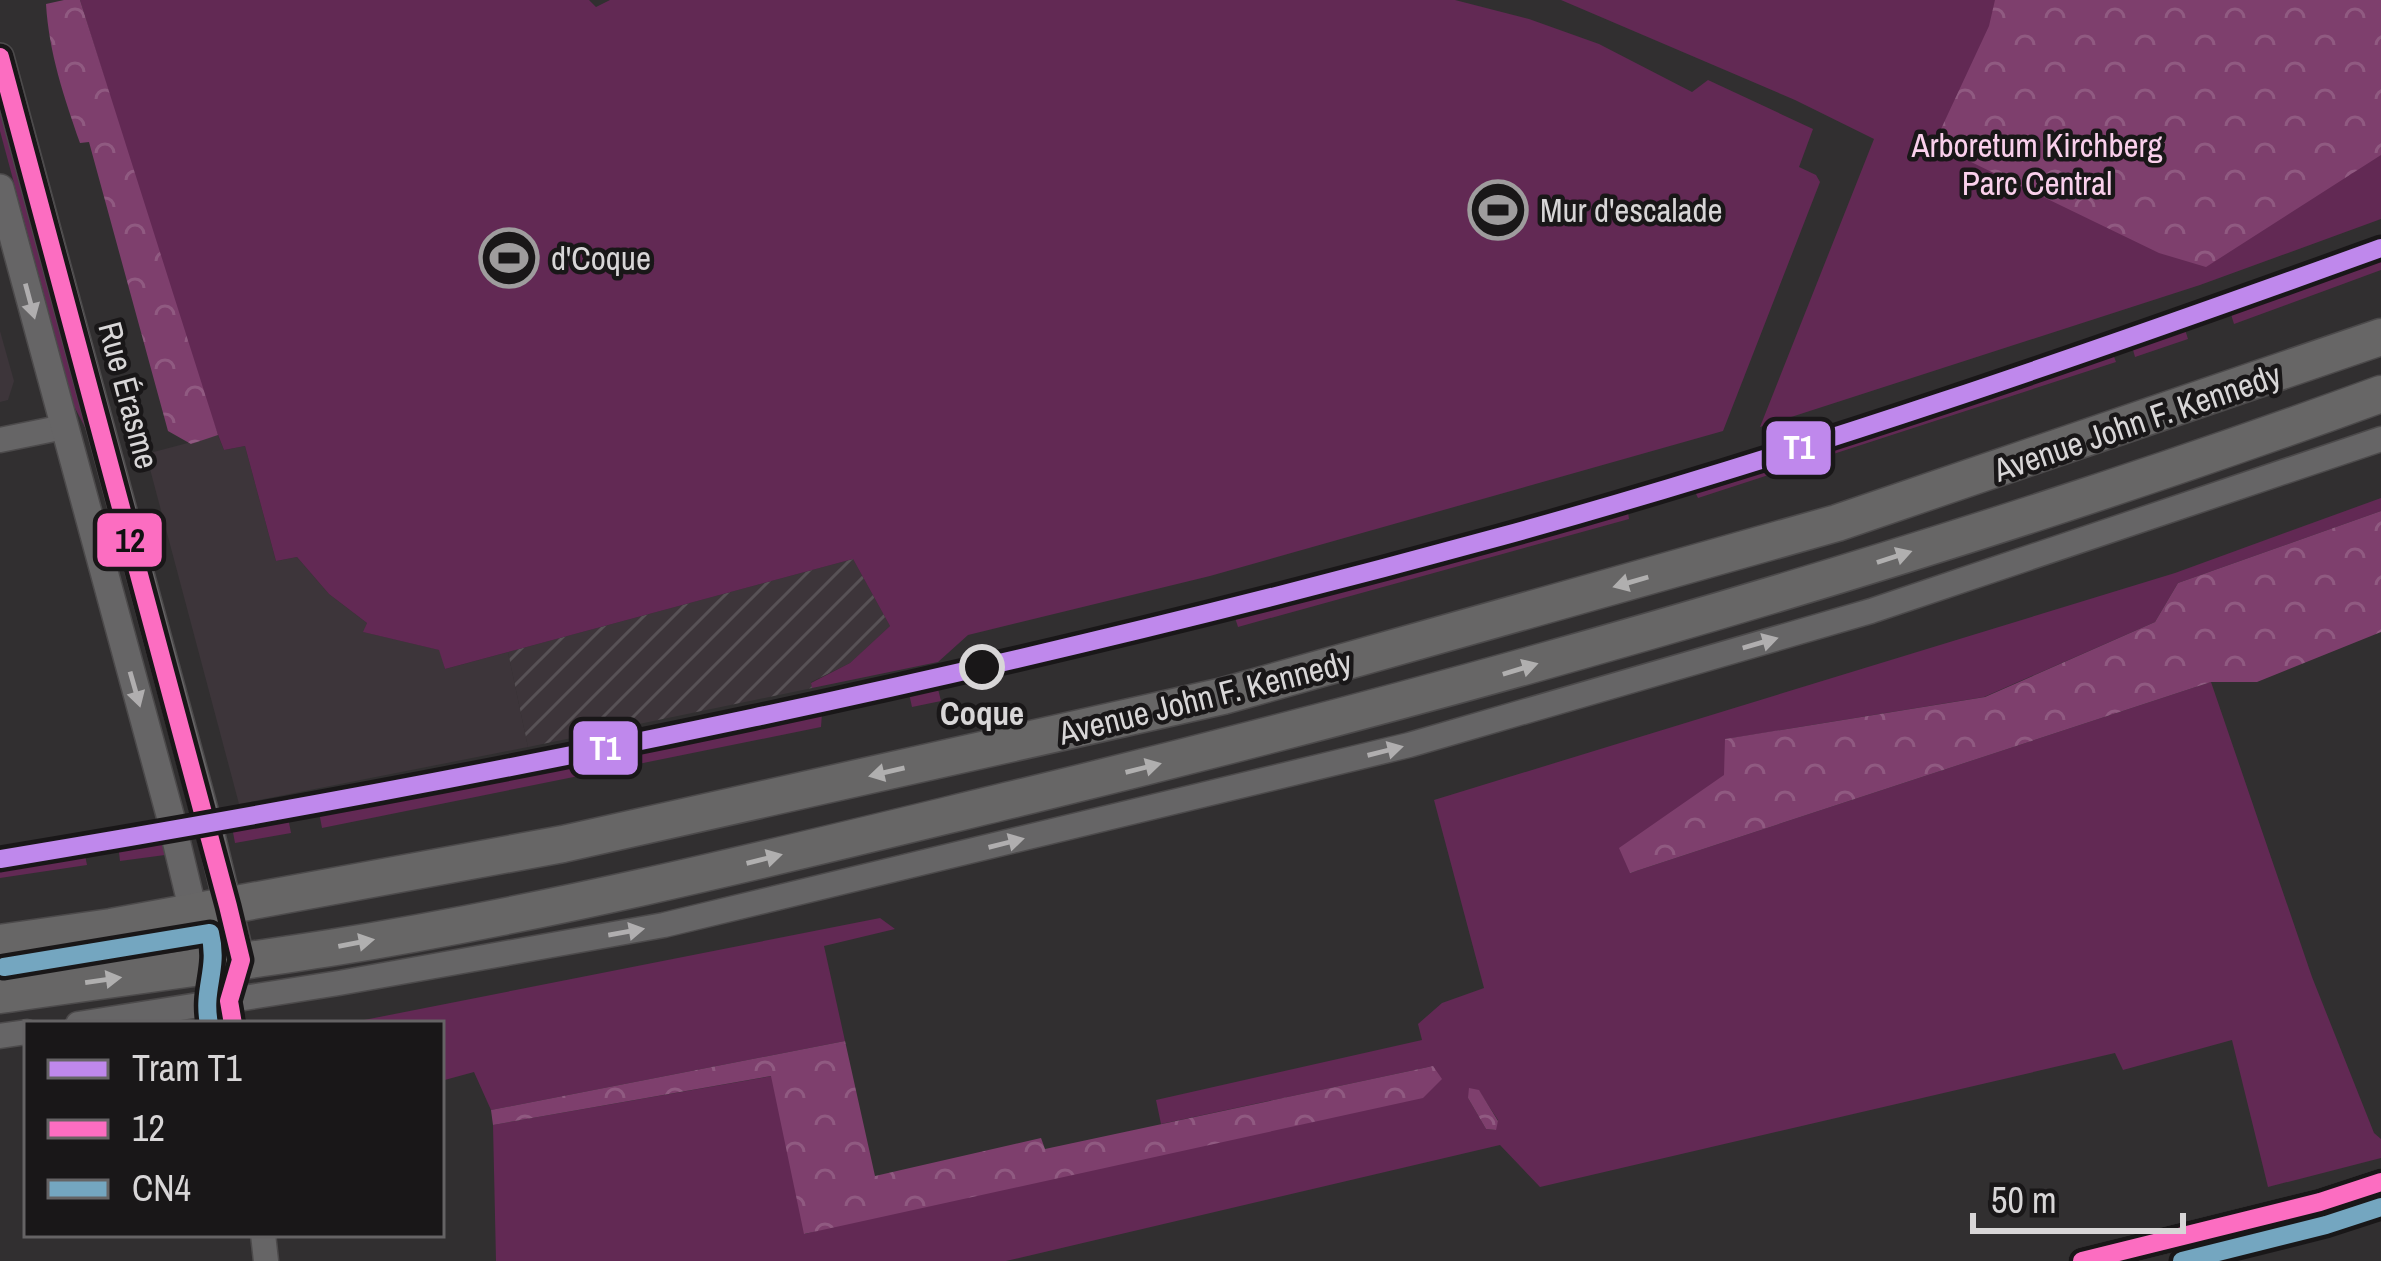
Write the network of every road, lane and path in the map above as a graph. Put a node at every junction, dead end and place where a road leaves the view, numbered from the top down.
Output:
1 (0, 57) edge
2 (0, 188) edge
3 (2381, 338) edge
4 (2381, 394) edge
5 (64, 427) junction
6 (2381, 439) edge
7 (0, 440) edge
8 (2246, 443) junction
9 (2259, 482) junction
10 (211, 909) junction
11 (437, 927) junction
12 (0, 943) edge
13 (511, 953) junction
14 (223, 962) junction
15 (0, 995) edge
16 (231, 1012) edge
17 (116, 1021) edge
18 (2381, 1183) edge
19 (2081, 1261) edge

1 - 10 street, Rue Érasme
2 -> 5 street, Rue Érasme
3 -> 10 main road, Avenue John F. Kennedy
4 - 8 main road, Avenue John F. Kennedy
5 - 7 street
5 -> 10 street, Rue Érasme
6 - 9 street, Avenue John F. Kennedy
8 - 9 street, Avenue John F. Kennedy
11 -> 8 main road, Avenue John F. Kennedy
13 -> 9 street, Avenue John F. Kennedy
10 - 12 main road, Avenue John F. Kennedy
10 - 14 street, Rue Érasme
11 - 13 street, Avenue John F. Kennedy
14 -> 11 main road, Avenue John F. Kennedy
13 - 16 street, Avenue John F. Kennedy
15 -> 14 main road, Avenue John F. Kennedy
14 - 16 street
16 - 17 street, Avenue John F. Kennedy
18 - 19 street

